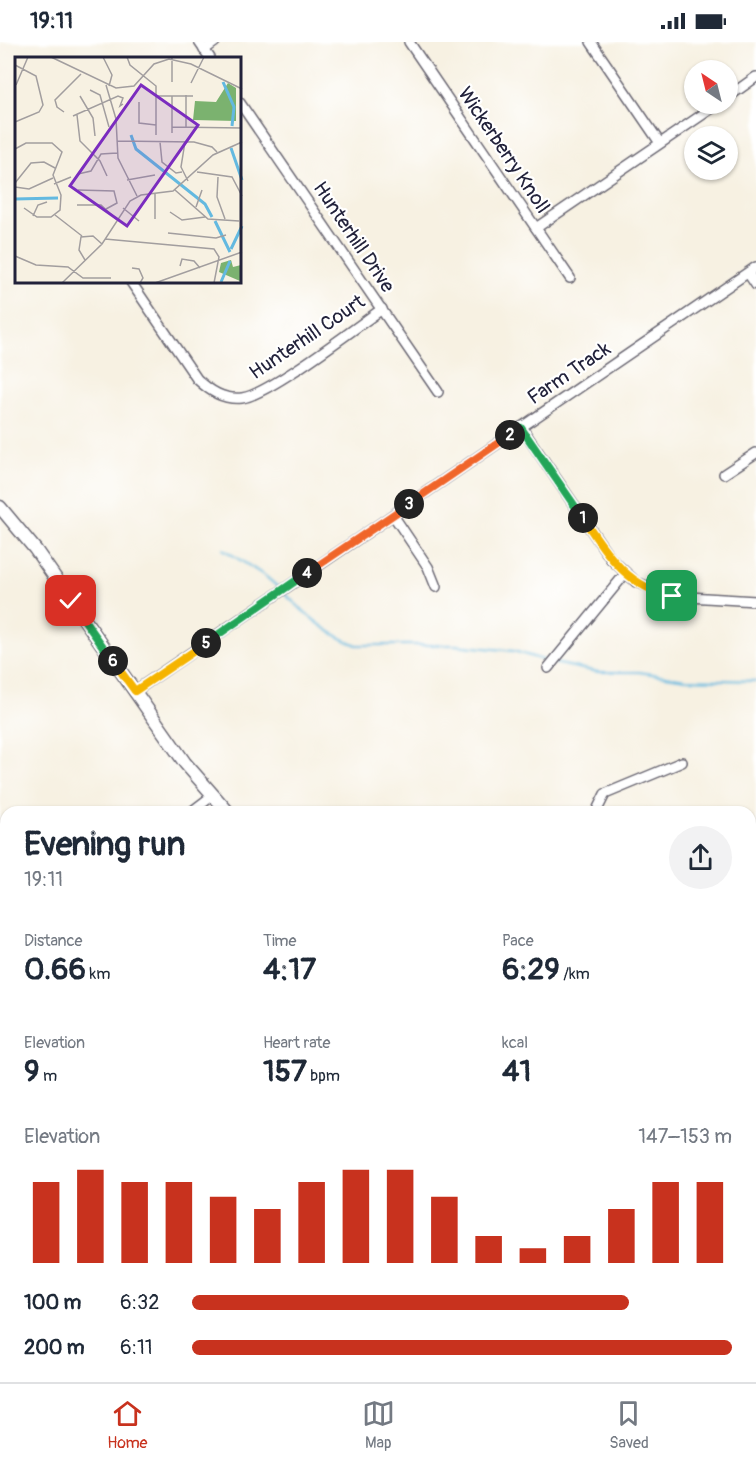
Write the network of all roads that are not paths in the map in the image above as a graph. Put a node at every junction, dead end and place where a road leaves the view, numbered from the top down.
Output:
1 (215, 42) edge
2 (409, 42) edge
3 (591, 42) edge
4 (201, 46) edge
5 (756, 77) edge
6 (738, 90) edge
7 (242, 106) edge
8 (703, 114) edge
9 (660, 143) junction
10 (536, 228) junction
11 (752, 270) edge
12 (570, 278) dead end
13 (132, 284) edge
14 (756, 285) edge
15 (382, 309) junction
16 (438, 392) dead end
17 (521, 428) junction
18 (756, 453) edge
19 (724, 474) dead end
20 (0, 507) edge
21 (393, 515) junction
22 (625, 574) junction
23 (436, 587) dead end
24 (756, 601) edge
25 (548, 668) dead end
26 (135, 691) junction
27 (682, 762) dead end
28 (212, 796) junction
29 (199, 806) edge
30 (222, 806) edge
31 (599, 806) edge

1 - 4 street
2 - 10 street, Wickerberry Knoll
3 - 9 street
5 - 6 street
7 - 15 street, Hunterhill Drive
8 - 9 street
9 - 10 street
10 - 12 street, Wickerberry Knoll
11 - 14 street
11 - 17 street, Farm Track
13 - 15 street, Hunterhill Court
15 - 16 street, Hunterhill Drive
17 - 21 street, Farm Track
17 - 22 street
18 - 19 street
20 - 26 street
21 - 23 street
21 - 26 street, Farm Track
22 - 24 street
22 - 25 street
26 - 28 street
27 - 31 street
28 - 29 street
28 - 30 street

